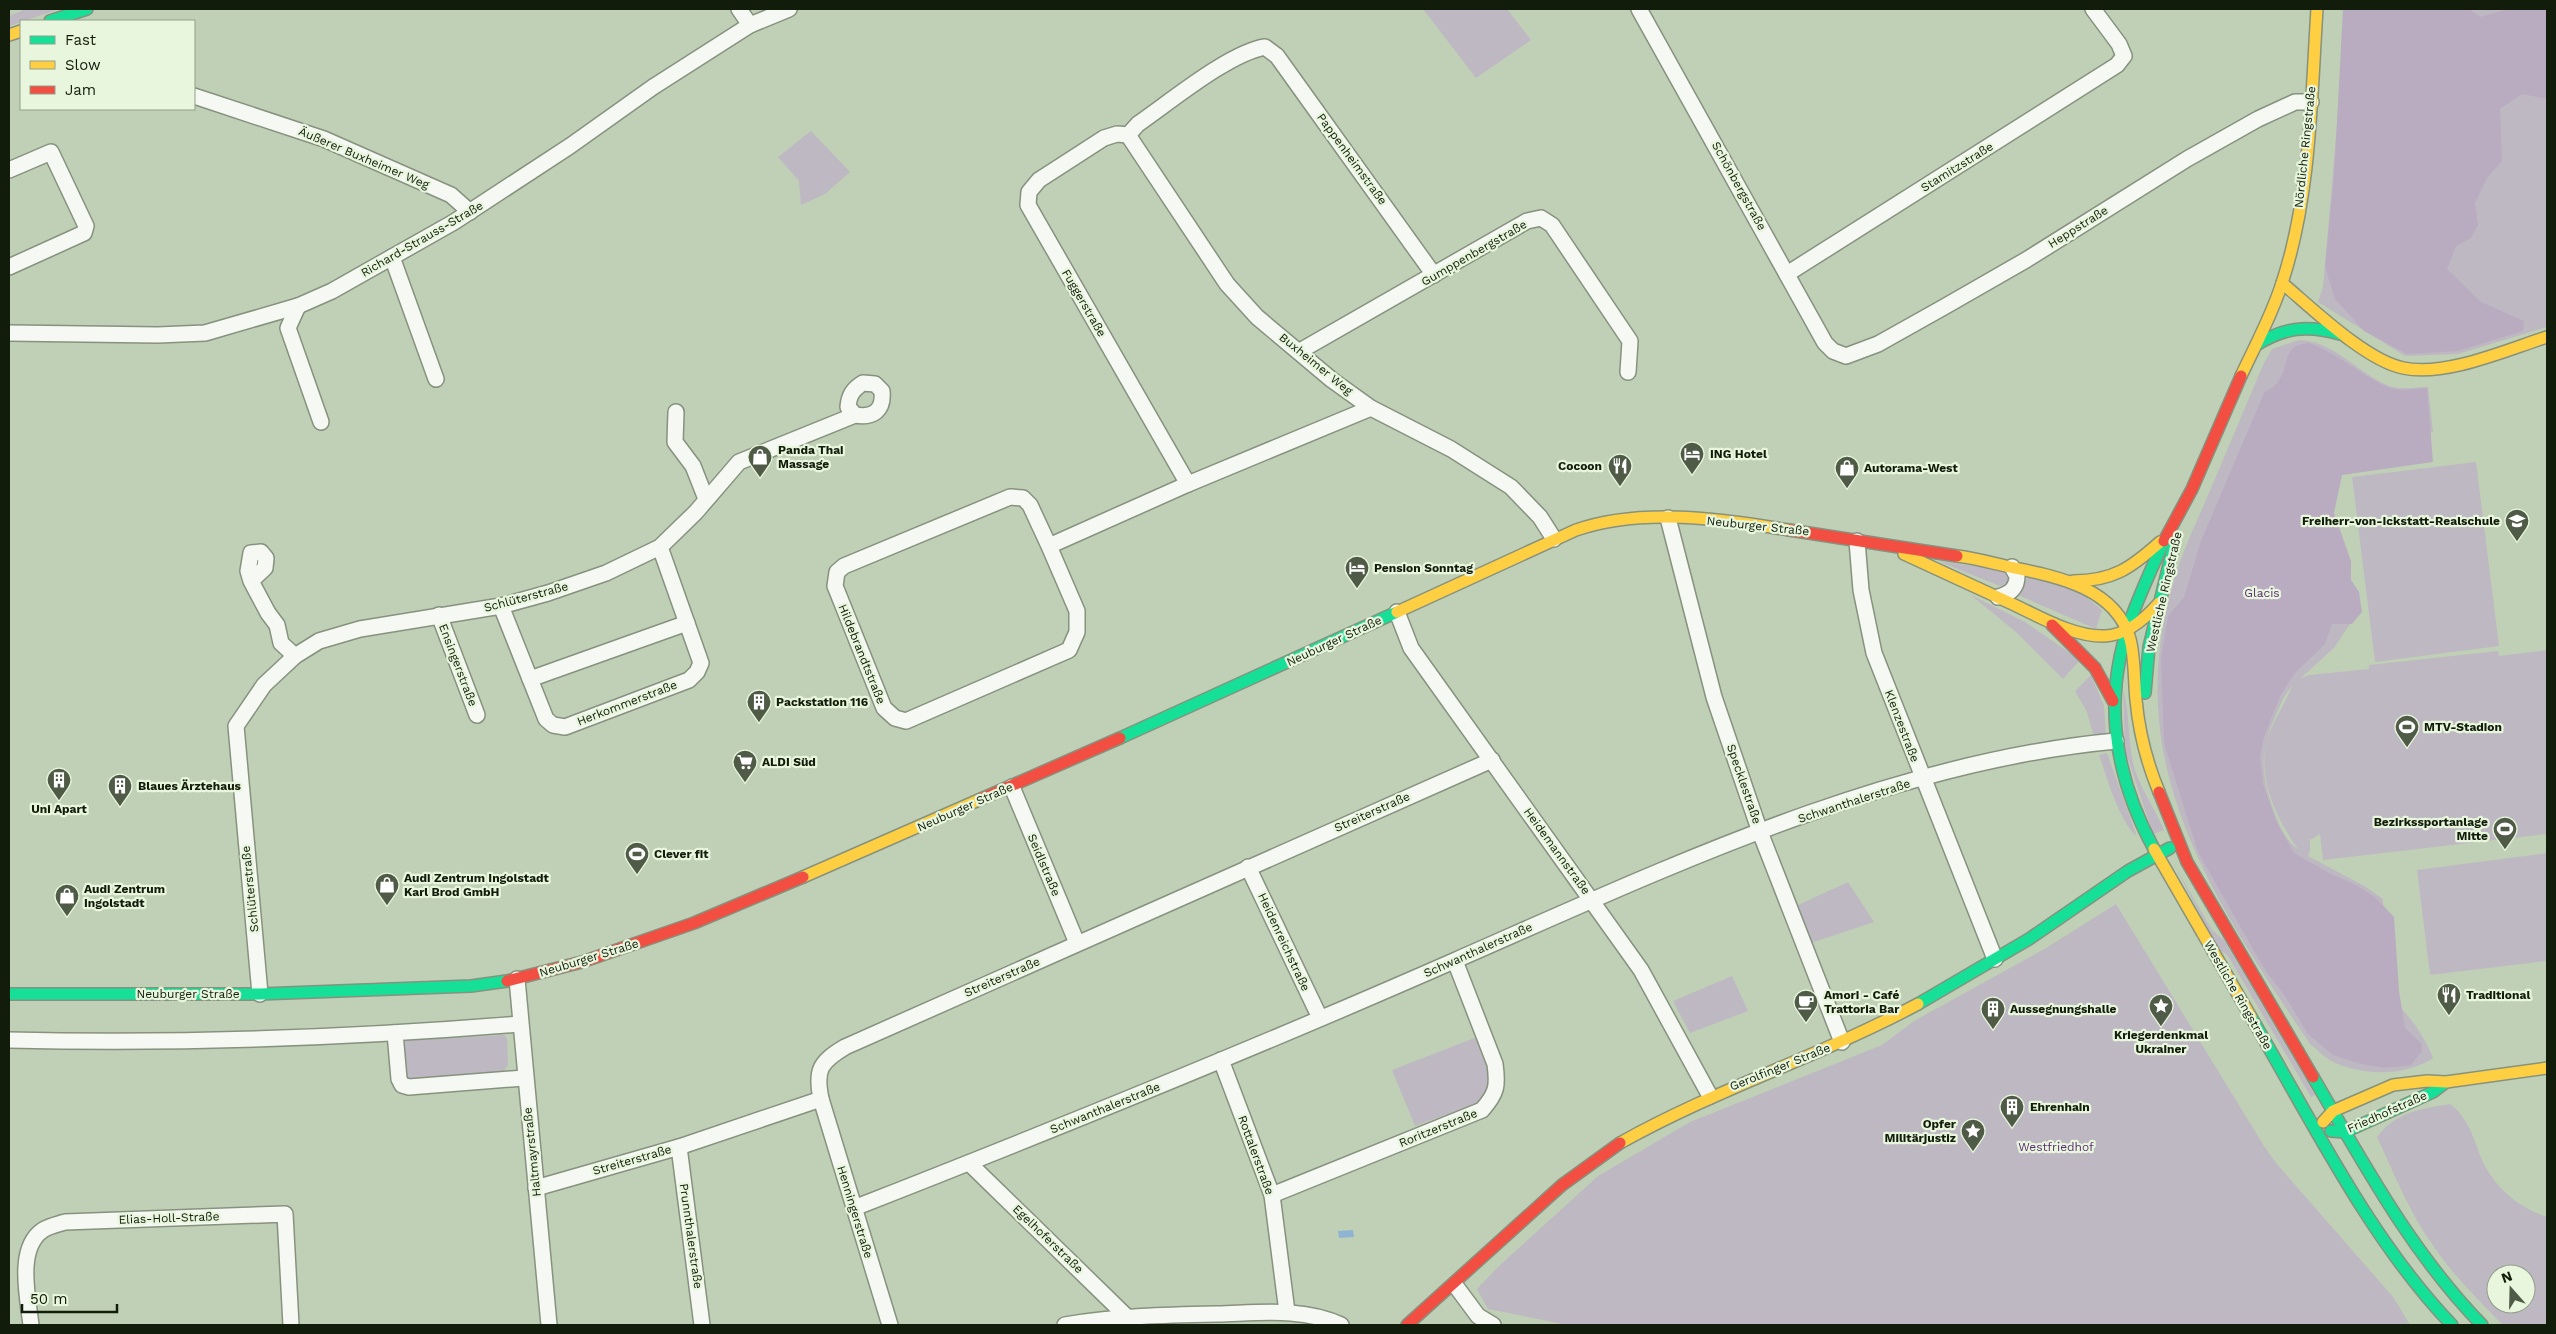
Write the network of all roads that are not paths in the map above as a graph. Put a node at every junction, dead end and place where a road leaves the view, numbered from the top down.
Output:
1 (87, 9) edge
2 (739, 9) edge
3 (789, 9) edge
4 (1640, 9) edge
5 (2093, 9) edge
6 (2318, 9) edge
7 (53, 20) edge
8 (750, 25) junction
9 (195, 96) edge
10 (2311, 102) junction
11 (1128, 135) junction
12 (9, 170) edge
13 (470, 212) junction
14 (392, 257) junction
15 (9, 267) edge
16 (1787, 274) junction
17 (1434, 275) junction
18 (2282, 283) junction
19 (298, 306) junction
20 (9, 333) edge
21 (2348, 336) junction
22 (2547, 337) edge
23 (2256, 345) junction
24 (1300, 351) junction
25 (1846, 356) joint
26 (1628, 372) dead end
27 (436, 380) dead end
28 (1371, 408) junction
29 (676, 412) dead end
30 (854, 415) dead end
31 (321, 422) dead end
32 (1188, 484) junction
33 (706, 499) junction
34 (2187, 500) junction
35 (1668, 518) junction
36 (2167, 535) junction
37 (1554, 539) junction
38 (1857, 541) junction
39 (1049, 546) junction
40 (660, 547) junction
41 (1890, 548) junction
42 (2012, 567) junction
43 (251, 581) dead end
44 (2072, 581) junction
45 (1998, 597) junction
46 (2159, 603) junction
47 (501, 606) junction
48 (1397, 612) junction
49 (439, 615) junction
50 (2046, 620) junction
51 (686, 622) junction
52 (2127, 630) junction
53 (295, 656) junction
54 (530, 679) junction
55 (2114, 704) junction
56 (477, 715) dead end
57 (2116, 741) junction
58 (2143, 746) junction
59 (1492, 760) junction
60 (1923, 779) junction
61 (1012, 786) junction
62 (1760, 832) junction
63 (2179, 844) junction
64 (2156, 854) junction
65 (1248, 867) junction
66 (1592, 900) junction
67 (1077, 943) junction
68 (1995, 959) junction
69 (1455, 961) junction
70 (517, 979) junction
71 (9, 994) edge
72 (260, 994) junction
73 (1320, 1018) junction
74 (520, 1024) junction
75 (395, 1033) junction
76 (9, 1040) edge
77 (1842, 1042) junction
78 (1221, 1060) junction
79 (2547, 1068) edge
80 (524, 1078) junction
81 (2446, 1082) junction
82 (1710, 1096) junction
83 (821, 1099) junction
84 (2333, 1111) junction
85 (2317, 1130) junction
86 (2346, 1132) junction
87 (679, 1147) junction
88 (970, 1163) junction
89 (536, 1188) junction
90 (1272, 1195) junction
91 (854, 1208) junction
92 (1455, 1285) junction
93 (1287, 1312) junction
94 (2470, 1313) junction
95 (1126, 1316) junction
96 (31, 1325) edge
97 (292, 1325) edge
98 (549, 1325) edge
99 (702, 1325) edge
100 (890, 1325) edge
101 (1065, 1325) edge
102 (1341, 1325) edge
103 (1408, 1325) edge
104 (1493, 1325) edge
105 (2452, 1325) edge
106 (2457, 1325) edge
107 (2482, 1325) edge

1 - 7 main road
2 - 8 street
3 - 8 street, Richard-Strauss-Straße
4 - 16 street, Schönbergstraße
5 - 16 street, Stamitzstraße
6 - 10 main road, Nördliche Ringstraße
8 - 13 street, Richard-Strauss-Straße
9 - 13 street, Äußerer Buxheimer Weg
10 - 18 main road, Nördliche Ringstraße
10 - 25 street, Heppstraße
11 - 17 street, Pappenheimstraße
11 - 24 street, Buxheimer Weg
11 - 32 street, Fuggerstraße
12 - 15 street
13 - 14 street, Richard-Strauss-Straße
14 - 19 street, Richard-Strauss-Straße
14 - 27 street
16 - 25 street, Schönbergstraße
17 - 24 street, Gumppenbergstraße
17 - 26 street, Gumppenbergstraße
18 - 21 main road
18 - 23 main road, Westliche Ringstraße
19 - 20 street, Richard-Strauss-Straße
19 - 31 street
21 - 22 main road
21 - 23 main road
23 - 34 main road, Westliche Ringstraße
24 - 28 street, Buxheimer Weg
28 - 32 street
28 - 37 street, Buxheimer Weg
29 - 33 street
30 - 33 street, Schlüterstraße
32 - 39 street
33 - 40 street, Schlüterstraße
34 - 36 main road, Westliche Ringstraße
34 - 46 main road, Westliche Ringstraße
35 - 37 main road, Neuburger Straße
35 - 38 main road, Neuburger Straße
35 - 62 street, Specklestraße
36 - 44 main road, Neuburger Straße
36 - 52 main road, Westliche Ringstraße
37 - 48 main road, Neuburger Straße
38 - 41 main road, Neuburger Straße
38 - 60 street, Klenzestraße
39 - 39 street, Hildebrandtstraße
40 - 47 street, Schlüterstraße
40 - 51 street, Herkommerstraße
41 - 42 main road, Neuburger Straße
41 - 45 main road, Neuburger Straße
42 - 44 main road, Neuburger Straße
42 - 45 street
43 - 53 street
44 - 52 main road, Neuburger Straße
45 - 50 main road, Neuburger Straße
46 - 52 main road, Neuburger Straße
46 - 58 main road, Westliche Ringstraße
47 - 49 street, Schlüterstraße
47 - 54 street, Herkommerstraße
48 - 59 street, Heidemannstraße
48 - 61 main road, Neuburger Straße
49 - 53 street, Schlüterstraße
49 - 56 street, Ensingerstraße
50 - 52 main road, Neuburger Straße
50 - 55 main road, Neuburger Straße
51 - 54 street
51 - 54 street, Herkommerstraße
52 - 55 main road, Westliche Ringstraße
52 - 58 main road, Westliche Ringstraße
53 - 72 street, Schlüterstraße
55 - 57 main road, Westliche Ringstraße
57 - 60 street, Schwanthalerstraße
57 - 64 main road, Westliche Ringstraße
58 - 63 main road, Westliche Ringstraße
59 - 65 street, Streiterstraße
59 - 66 street, Heidemannstraße
60 - 62 street, Schwanthalerstraße
60 - 68 street, Klenzestraße
61 - 67 street, Seidlstraße
61 - 70 main road, Neuburger Straße
62 - 66 street, Schwanthalerstraße
62 - 77 street, Specklestraße
63 - 64 main road, Gerolfinger Straße
63 - 84 main road, Westliche Ringstraße
64 - 68 main road, Gerolfinger Straße
64 - 85 main road, Westliche Ringstraße
65 - 67 street, Streiterstraße
65 - 73 street, Heidenreichstraße
66 - 69 street, Schwanthalerstraße
66 - 82 street, Heidemannstraße
67 - 83 street, Streiterstraße
68 - 77 main road, Gerolfinger Straße
69 - 73 street, Schwanthalerstraße
69 - 90 street, Roritzerstraße
70 - 72 main road, Neuburger Straße
70 - 74 street, Haltmayrstraße
71 - 72 main road, Neuburger Straße
73 - 78 street, Schwanthalerstraße
74 - 75 street
74 - 80 street, Haltmayrstraße
75 - 76 street
75 - 80 street
77 - 82 main road, Gerolfinger Straße
78 - 88 street, Schwanthalerstraße
78 - 90 street, Rottalerstraße
79 - 81 main road, Friedhofstraße
80 - 89 street, Haltmayrstraße
81 - 84 main road, Friedhofstraße
81 - 86 main road, Friedhofstraße
82 - 92 main road, Gerolfinger Straße
83 - 87 street, Streiterstraße
83 - 91 street, Henningerstraße
84 - 85 main road, Friedhofstraße
84 - 86 main road, Westliche Ringstraße
85 - 86 main road, Friedhofstraße
85 - 105 main road, Westliche Ringstraße
86 - 94 main road, Westliche Ringstraße
87 - 89 street, Streiterstraße
87 - 99 street, Prunnthalerstraße
88 - 91 street, Schwanthalerstraße
88 - 95 street, Egelhoferstraße
89 - 98 street, Haltmayrstraße
90 - 93 street, Rottalerstraße
91 - 100 street, Henningerstraße
92 - 103 main road, Gerolfinger Straße
92 - 104 street
93 - 95 street
93 - 102 street
94 - 106 street
94 - 107 main road, Westliche Ringstraße
95 - 101 street
96 - 97 street, Elias-Holl-Straße

